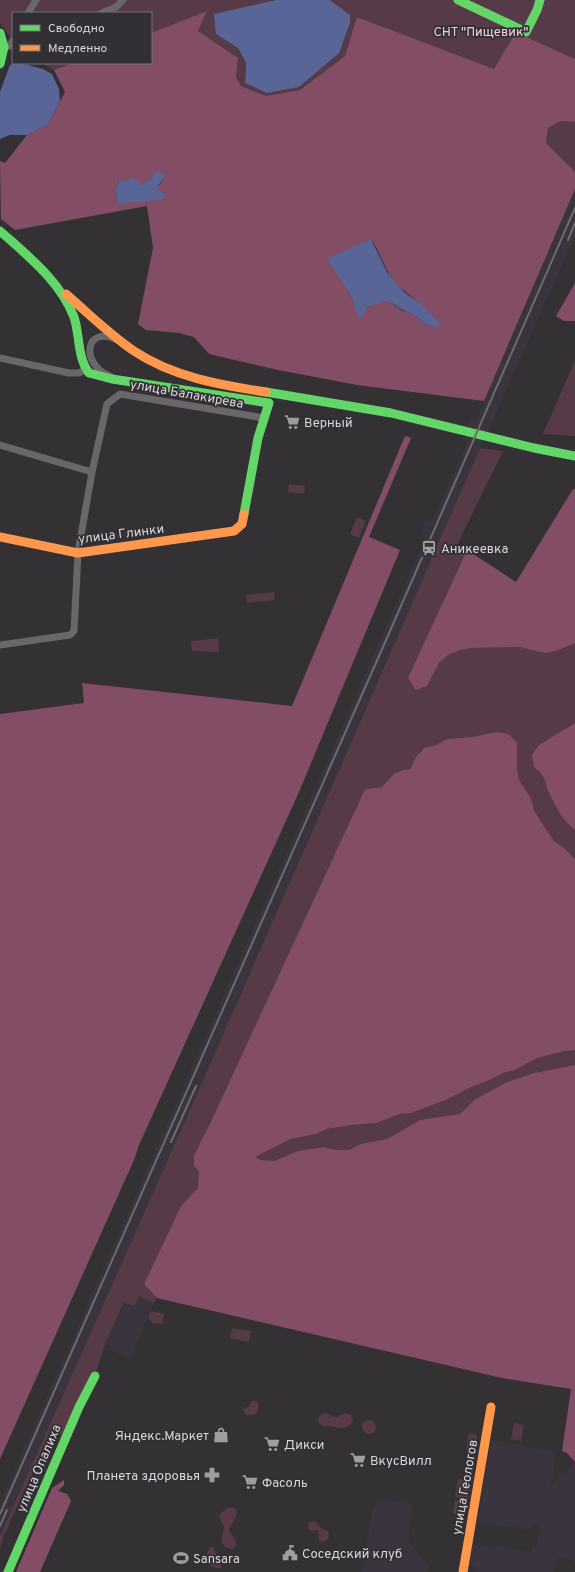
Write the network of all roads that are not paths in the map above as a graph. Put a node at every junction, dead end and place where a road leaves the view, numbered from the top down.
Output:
1 (36, 0) edge
2 (123, 0) edge
3 (458, 0) edge
4 (540, 0) edge
5 (29, 12) edge
6 (104, 12) edge
7 (0, 33) edge
8 (12, 42) edge
9 (4, 48) junction
10 (0, 64) edge
11 (0, 231) edge
12 (50, 279) junction
13 (122, 342) junction
14 (0, 358) edge
15 (86, 369) junction
16 (120, 380) junction
17 (264, 418) junction
18 (0, 445) edge
19 (575, 456) edge
20 (92, 472) junction
21 (0, 537) edge
22 (78, 553) junction
23 (0, 645) edge
24 (95, 1376) dead end
25 (491, 1407) dead end
26 (8, 1572) edge
27 (463, 1572) edge

1 - 5 street
2 - 6 street
3 - 4 street
7 - 9 street
8 - 9 street
9 - 10 street
11 - 12 street
12 - 13 street
12 - 15 street
13 - 16 street
13 - 19 street
14 - 15 street
15 - 16 street
16 - 17 street
17 - 20 street, улица Балакирева
17 - 22 street, улица Глинки
18 - 20 street
20 - 22 street, улица Балакирева
21 - 22 street, улица Глинки
22 - 23 street, улица Балакирева
24 - 26 street, улица Опалиха
25 - 27 street, улица Геологов

